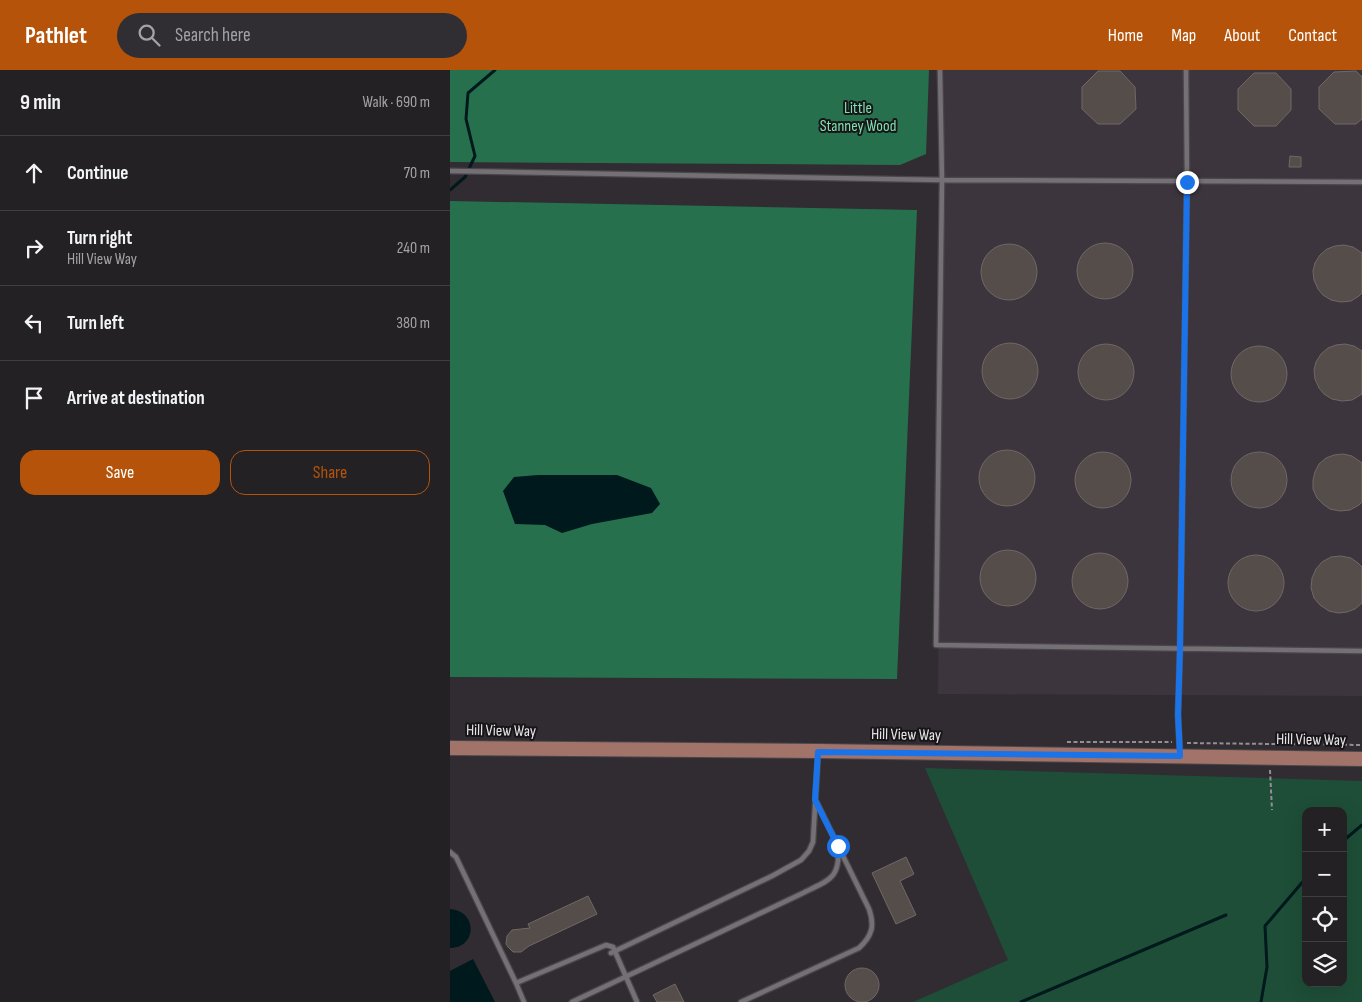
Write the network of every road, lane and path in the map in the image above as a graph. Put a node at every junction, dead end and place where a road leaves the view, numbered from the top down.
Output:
1 (940, 70) edge
2 (1186, 70) edge
3 (452, 171) edge
4 (942, 180) junction
5 (1187, 182) junction
6 (1362, 182) edge
7 (1180, 648) junction
8 (1362, 651) edge
9 (450, 748) edge
10 (818, 752) junction
11 (1180, 756) junction
12 (1269, 757) junction
13 (1362, 759) edge
14 (815, 800) junction
15 (1272, 810) dead end
16 (838, 846) junction
17 (450, 852) edge
18 (613, 952) junction
19 (626, 977) junction
20 (516, 983) junction
21 (524, 1002) edge
22 (572, 1002) edge
23 (637, 1002) edge
24 (741, 1002) edge

1 - 4 lane
2 - 5 lane
3 - 4 lane
4 - 5 lane
4 - 7 lane
5 - 6 lane
5 - 7 lane
7 - 8 lane
7 - 11 lane
9 - 10 main road, Hill View Way
10 - 11 main road, Hill View Way
10 - 14 lane
11 - 12 main road, Hill View Way
12 - 13 main road, Hill View Way
12 - 15 path
14 - 16 lane
14 - 18 lane
16 - 19 lane
16 - 24 lane
17 - 20 lane
18 - 19 lane
18 - 20 lane
19 - 22 lane
19 - 23 lane
20 - 21 lane

